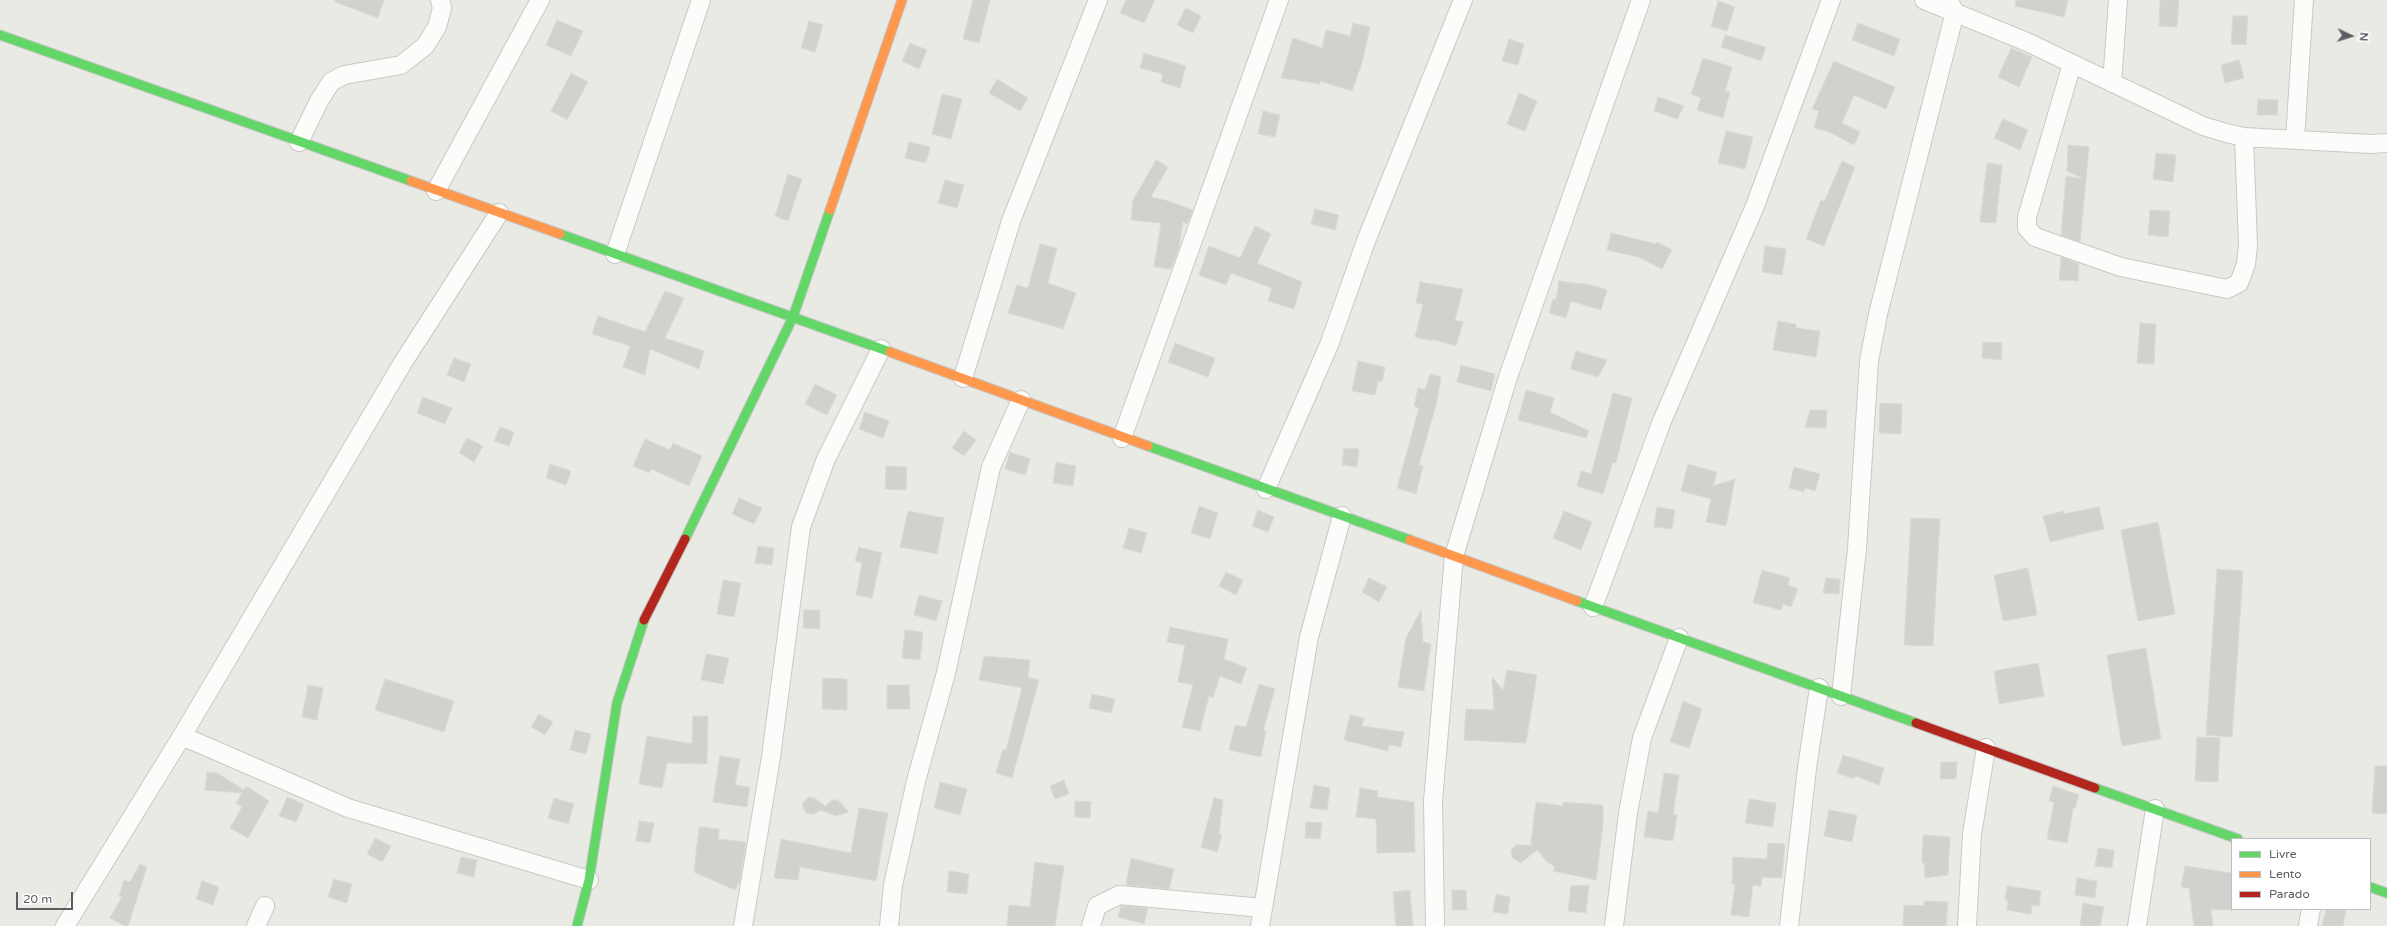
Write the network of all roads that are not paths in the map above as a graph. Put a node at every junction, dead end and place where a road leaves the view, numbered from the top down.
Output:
1 (440, 0) edge
2 (540, 0) edge
3 (701, 0) edge
4 (902, 0) edge
5 (1098, 0) edge
6 (1279, 0) edge
7 (1463, 0) edge
8 (1640, 0) edge
9 (1831, 0) edge
10 (1924, 0) edge
11 (2118, 0) edge
12 (2304, 0) edge
13 (1951, 6) edge
14 (0, 35) edge
15 (2072, 64) junction
16 (2112, 83) junction
17 (2244, 137) junction
18 (2295, 139) junction
19 (299, 142) junction
20 (2387, 143) edge
21 (436, 191) junction
22 (499, 212) junction
23 (615, 254) junction
24 (793, 317) junction
25 (881, 349) junction
26 (963, 378) junction
27 (1021, 400) junction
28 (1122, 438) junction
29 (1266, 489) junction
30 (1342, 516) junction
31 (1454, 556) junction
32 (1593, 607) junction
33 (1679, 638) junction
34 (1819, 688) junction
35 (1841, 696) junction
36 (182, 736) junction
37 (1986, 748) junction
38 (2156, 809) junction
39 (2235, 838) edge
40 (589, 880) junction
41 (2371, 887) edge
42 (2387, 893) edge
43 (265, 906) dead end
44 (1263, 908) junction
45 (2311, 910) edge
46 (65, 926) edge
47 (256, 926) edge
48 (577, 926) edge
49 (743, 926) edge
50 (888, 926) edge
51 (1091, 926) edge
52 (1260, 926) edge
53 (1436, 926) edge
54 (1614, 926) edge
55 (1789, 926) edge
56 (1967, 926) edge
57 (2137, 926) edge
58 (2308, 926) edge

1 - 19 street
2 - 21 street
3 - 23 street
4 - 24 street
5 - 26 street
6 - 28 street
7 - 29 street
8 - 31 street
9 - 32 street
10 - 13 street
11 - 16 street
12 - 18 street
13 - 15 street
13 - 35 street
14 - 19 street
15 - 16 street
15 - 17 street
16 - 17 street
17 - 18 street
18 - 20 street
19 - 21 street
21 - 22 street
22 - 23 street
22 - 36 street
23 - 24 street
24 - 25 street
24 - 40 street
25 - 26 street
25 - 49 street
26 - 27 street
27 - 28 street
27 - 50 street
28 - 29 street
29 - 30 street
30 - 31 street
30 - 44 street
31 - 32 street
31 - 53 street
32 - 33 street
33 - 34 street
33 - 54 street
34 - 35 street
34 - 55 street
35 - 37 street
36 - 40 street
36 - 46 street
37 - 38 street
37 - 56 street
38 - 39 street
38 - 57 street
40 - 48 street
41 - 42 street
43 - 47 street
44 - 51 street
44 - 52 street
45 - 58 street

